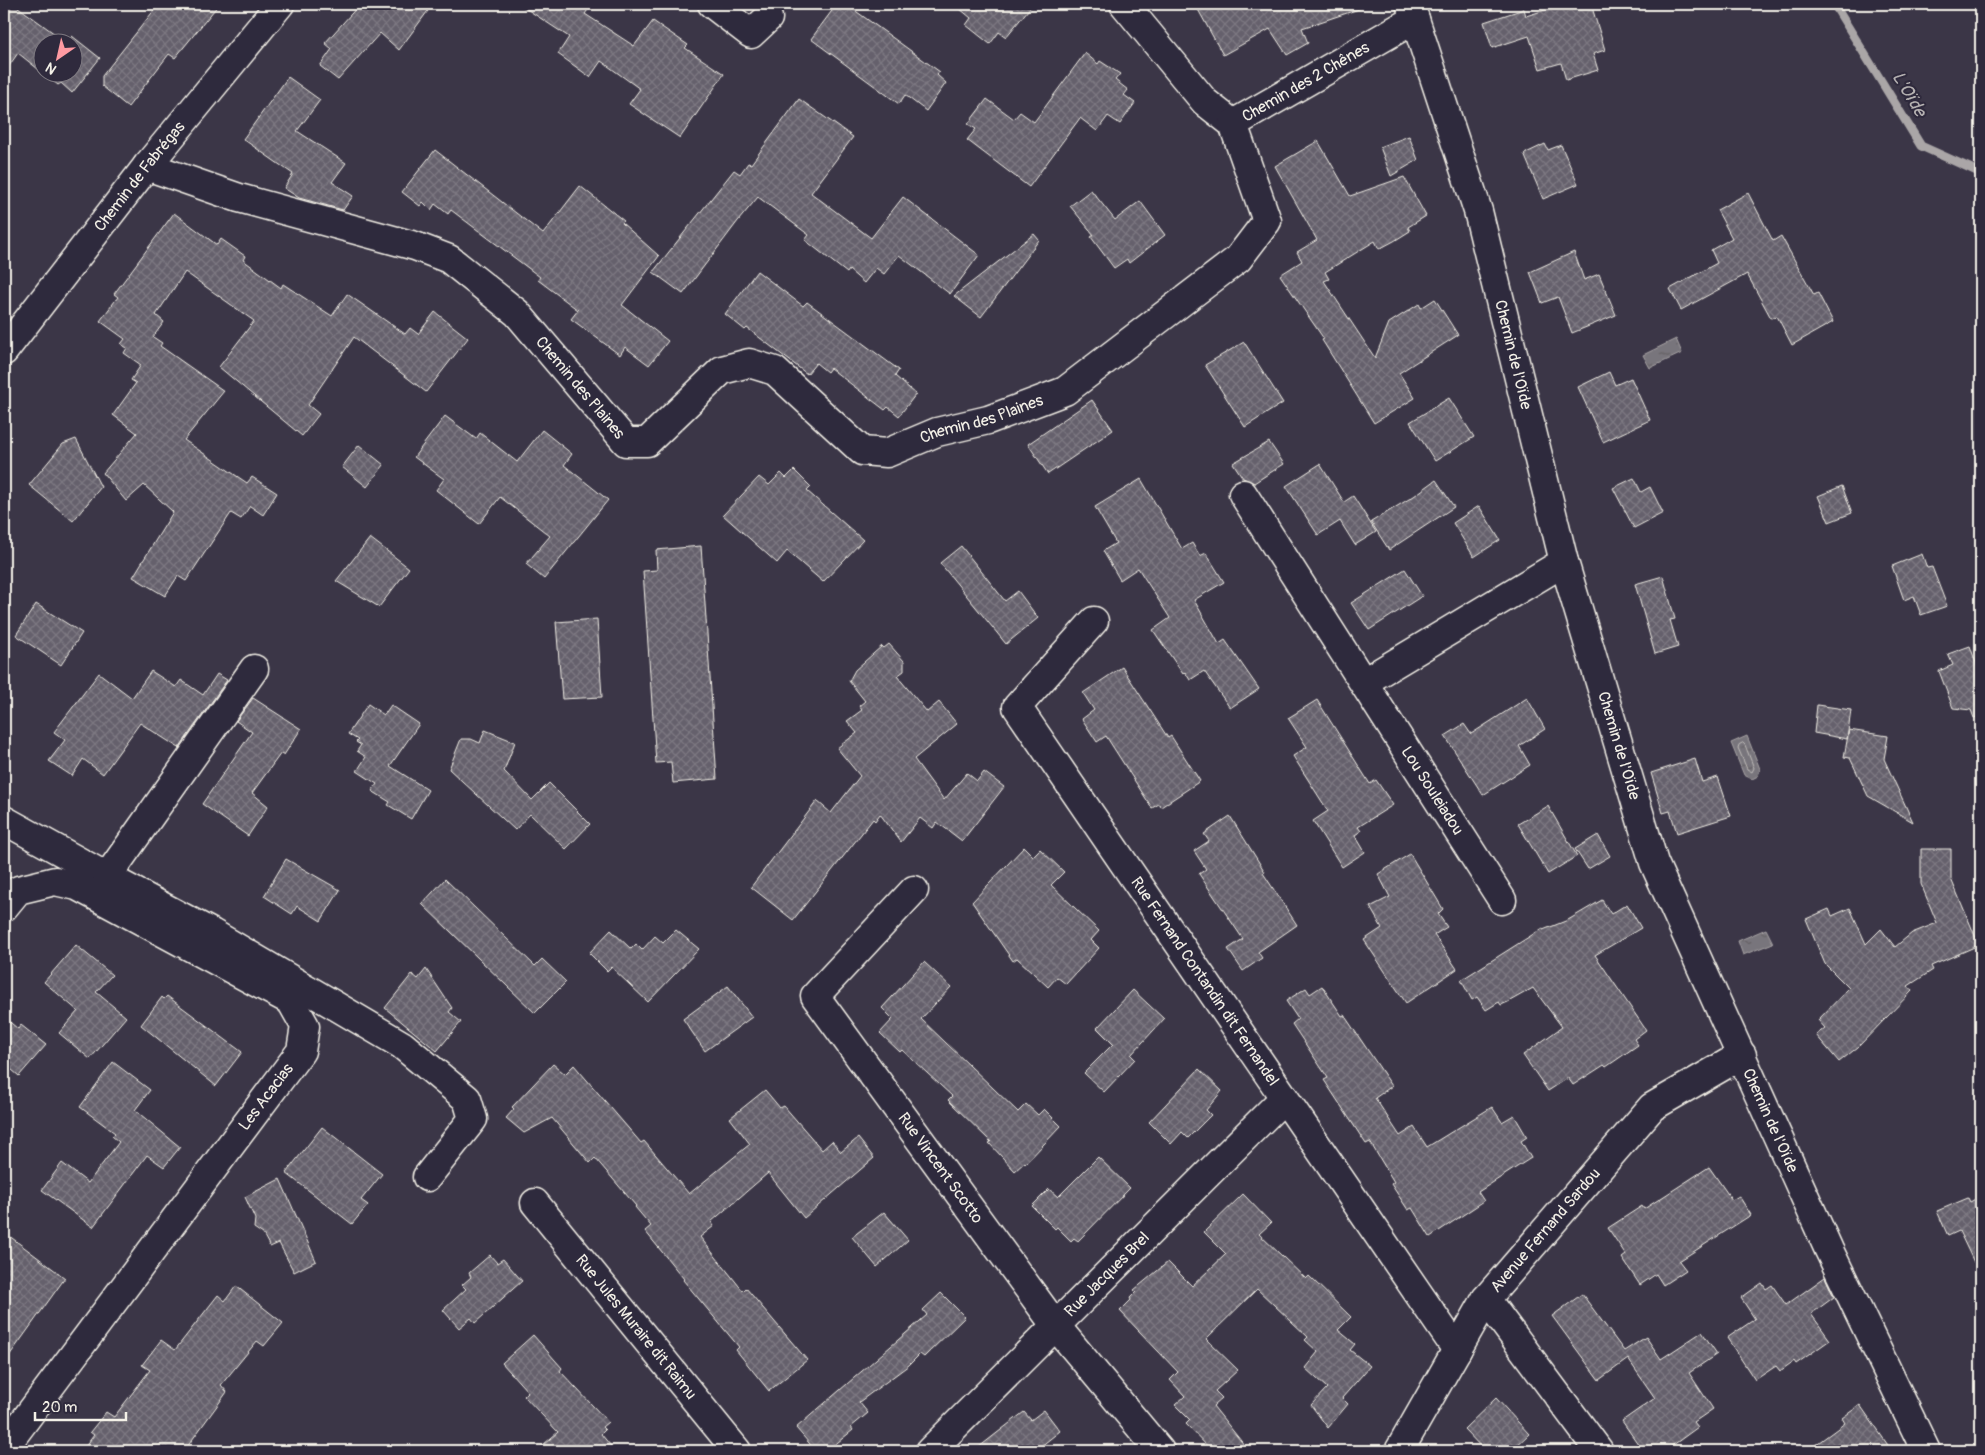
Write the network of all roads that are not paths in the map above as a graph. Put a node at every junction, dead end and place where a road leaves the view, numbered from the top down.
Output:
1 (712, 4) edge
2 (1124, 4) edge
3 (274, 6) edge
4 (1413, 11) edge
5 (768, 18) dead end
6 (1233, 124) junction
7 (147, 166) junction
8 (4, 351) edge
9 (1243, 494) dead end
10 (1564, 562) junction
11 (1094, 621) dead end
12 (254, 669) dead end
13 (1364, 682) junction
14 (4, 820) edge
15 (107, 877) junction
16 (914, 890) dead end
17 (1502, 900) dead end
18 (4, 907) edge
19 (1742, 1055) junction
20 (1284, 1098) junction
21 (427, 1177) dead end
22 (535, 1203) dead end
23 (1486, 1299) junction
24 (1055, 1325) junction
25 (1457, 1350) junction
26 (4, 1448) edge
27 (737, 1451) edge
28 (930, 1451) edge
29 (1160, 1451) edge
30 (1398, 1451) edge
31 (1599, 1451) edge
32 (1926, 1451) edge

1 - 5 street
2 - 6 street, Chemin des 2 Chênes
3 - 7 street, Chemin de Fabrégas
4 - 6 street, Chemin des 2 Chênes
4 - 10 street, Chemin de l'Oïde
6 - 7 street, Chemin des Plaines
7 - 8 street, Chemin de Fabrégas
9 - 13 street, Lou Souleiadou
10 - 13 street
10 - 19 street, Chemin de l'Oïde
11 - 20 street, Rue Fernand Contandin dit Fernandel
12 - 15 street
13 - 17 street, Lou Souleiadou
14 - 15 street
15 - 21 street
16 - 24 street, Rue Vincent Scotto
18 - 26 street, Les Acacias
19 - 23 street, Avenue Fernand Sardou
19 - 32 street, Chemin de l'Oïde
20 - 24 street, Rue Jacques Brel
20 - 25 street, Rue Fernand Contandin dit Fernandel
22 - 27 street, Rue Jules Muraire dit Raimu
23 - 25 street, Avenue Fernand Sardou
23 - 31 street
24 - 28 street, Rue Jacques Brel
24 - 29 street, Rue Vincent Scotto
25 - 30 street, Avenue Fernand Sardou

